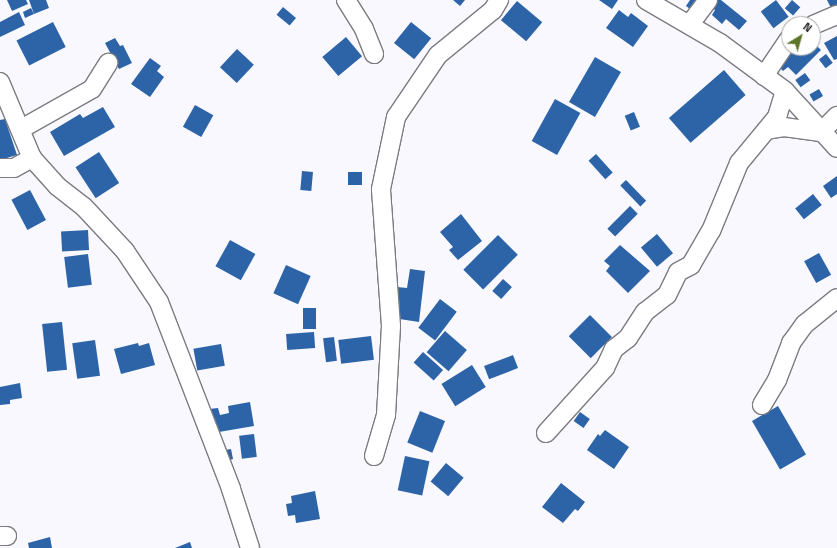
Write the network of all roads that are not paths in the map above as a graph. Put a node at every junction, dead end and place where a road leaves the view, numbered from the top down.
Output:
1 (346, 0) edge
2 (499, 0) edge
3 (646, 0) edge
4 (708, 0) edge
5 (837, 15) edge
6 (821, 22) edge
7 (690, 24) junction
8 (781, 51) edge
9 (374, 54) dead end
10 (108, 63) dead end
11 (764, 76) junction
12 (0, 82) edge
13 (785, 92) junction
14 (837, 116) edge
15 (20, 129) junction
16 (767, 130) junction
17 (821, 132) junction
18 (837, 148) edge
19 (32, 158) junction
20 (0, 168) edge
21 (837, 298) edge
22 (762, 405) dead end
23 (546, 433) dead end
24 (374, 456) dead end
25 (250, 548) edge

1 - 9 street
2 - 24 street
3 - 7 street
4 - 7 street
5 - 6 street
7 - 11 street
8 - 11 street
10 - 15 street
11 - 13 street
12 - 15 street
13 - 16 street
13 - 17 street
14 - 17 street
15 - 19 street
16 - 17 street
16 - 23 street
17 - 18 street
19 - 20 street
19 - 25 street
21 - 22 street

